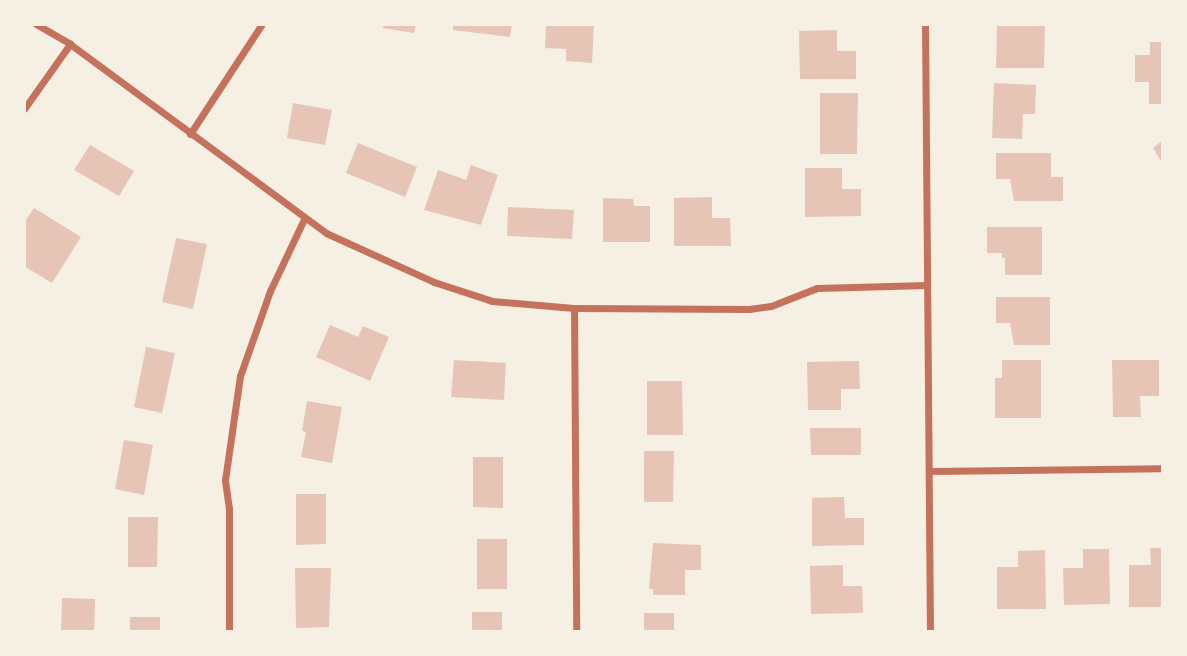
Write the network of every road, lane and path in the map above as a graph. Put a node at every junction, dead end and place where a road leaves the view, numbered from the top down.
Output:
1 (36, 24) edge
2 (262, 24) edge
3 (925, 24) edge
4 (70, 44) junction
5 (24, 109) edge
6 (190, 134) junction
7 (304, 219) junction
8 (927, 285) junction
9 (574, 308) junction
10 (1163, 468) edge
11 (930, 471) junction
12 (229, 632) edge
13 (576, 632) edge
14 (930, 632) edge

1 - 4 street
2 - 6 street
3 - 8 street
4 - 5 street
4 - 6 street
6 - 7 street
7 - 9 street
7 - 12 street
8 - 9 street
8 - 11 street
9 - 13 street
10 - 11 street
11 - 14 street

